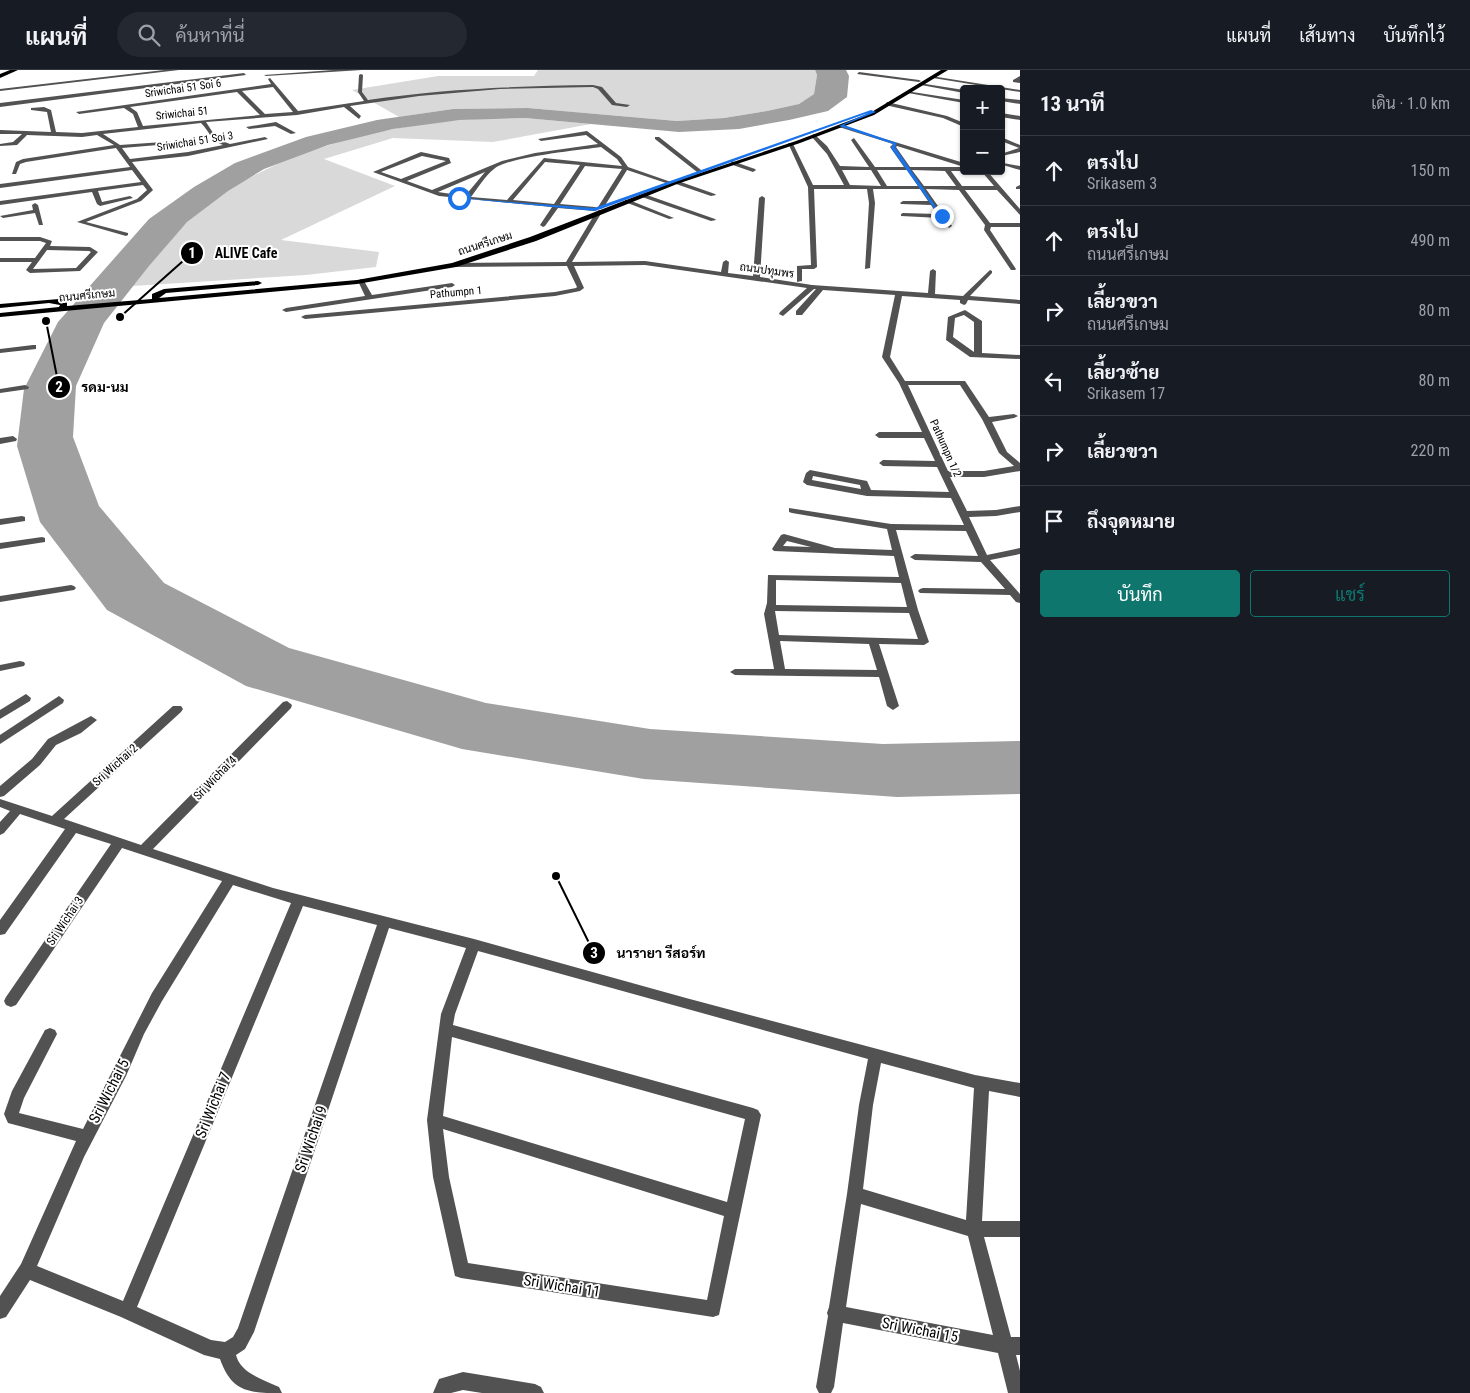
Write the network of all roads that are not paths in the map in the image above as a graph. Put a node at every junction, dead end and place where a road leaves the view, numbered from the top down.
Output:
1 (15, 70) edge
2 (176, 70) edge
3 (498, 70) edge
4 (937, 70) edge
5 (946, 70) edge
6 (265, 72) edge
7 (520, 72) dead end
8 (361, 73) edge
9 (859, 73) dead end
10 (244, 74) dead end
11 (0, 76) edge
12 (933, 77) junction
13 (1020, 77) edge
14 (920, 82) junction
15 (1020, 82) edge
16 (274, 85) junction
17 (0, 90) edge
18 (238, 90) junction
19 (960, 91) edge
20 (1020, 91) edge
21 (908, 92) junction
22 (937, 97) junction
23 (1005, 99) edge
24 (960, 101) edge
25 (366, 102) junction
26 (1020, 102) edge
27 (930, 103) dead end
28 (886, 104) junction
29 (0, 105) edge
30 (345, 105) junction
31 (628, 105) dead end
32 (125, 106) junction
33 (33, 109) dead end
34 (873, 111) junction
35 (79, 112) dead end
36 (297, 113) junction
37 (264, 116) junction
38 (960, 116) edge
39 (1005, 116) edge
40 (360, 117) dead end
41 (944, 117) junction
42 (237, 118) junction
43 (1020, 118) edge
44 (202, 121) junction
45 (960, 123) edge
46 (841, 126) junction
47 (141, 127) junction
48 (249, 127) junction
49 (0, 132) edge
50 (26, 133) junction
51 (54, 134) junction
52 (99, 134) junction
53 (293, 134) dead end
54 (814, 136) junction
55 (541, 138) dead end
56 (657, 138) dead end
57 (854, 140) dead end
58 (1005, 141) edge
59 (191, 142) dead end
60 (790, 144) junction
61 (896, 144) junction
62 (602, 145) junction
63 (2, 146) dead end
64 (229, 146) junction
65 (119, 147) junction
66 (1020, 148) edge
67 (1005, 154) edge
68 (128, 162) junction
69 (584, 163) junction
70 (732, 164) junction
71 (1005, 164) dead end
72 (960, 166) edge
73 (492, 167) junction
74 (960, 167) edge
75 (133, 168) junction
76 (626, 168) junction
77 (839, 168) junction
78 (873, 168) junction
79 (908, 168) junction
80 (1020, 168) edge
81 (947, 169) junction
82 (753, 170) dead end
83 (699, 171) junction
84 (14, 173) dead end
85 (987, 175) edge
86 (401, 181) junction
87 (668, 182) junction
88 (678, 182) junction
89 (144, 183) junction
90 (0, 186) edge
91 (812, 187) junction
92 (848, 188) junction
93 (870, 188) junction
94 (886, 188) junction
95 (962, 188) junction
96 (998, 188) junction
97 (923, 189) junction
98 (94, 190) junction
99 (432, 192) junction
100 (713, 195) dead end
101 (144, 196) junction
102 (644, 196) junction
103 (33, 198) junction
104 (467, 198) junction
105 (762, 198) dead end
106 (0, 202) edge
107 (508, 202) junction
108 (627, 202) junction
109 (903, 203) dead end
110 (933, 203) junction
111 (554, 207) junction
112 (598, 210) junction
113 (1019, 211) edge
114 (37, 212) junction
115 (903, 215) dead end
116 (3, 216) dead end
117 (942, 216) junction
118 (671, 218) dead end
119 (713, 220) dead end
120 (40, 224) dead end
121 (543, 225) dead end
122 (988, 225) junction
123 (1020, 225) edge
124 (949, 226) dead end
125 (126, 234) dead end
126 (0, 239) edge
127 (13, 239) junction
128 (6, 246) dead end
129 (46, 248) junction
130 (0, 260) edge
131 (36, 260) junction
132 (569, 262) junction
133 (726, 262) dead end
134 (453, 265) junction
135 (417, 267) junction
136 (868, 268) dead end
137 (1013, 269) dead end
138 (934, 272) dead end
139 (990, 272) dead end
140 (724, 275) junction
141 (756, 280) junction
142 (799, 281) dead end
143 (359, 282) junction
144 (452, 285) dead end
145 (812, 287) junction
146 (821, 288) junction
147 (232, 291) junction
148 (899, 295) junction
149 (931, 296) junction
150 (370, 298) junction
151 (964, 299) junction
152 (1020, 302) edge
153 (0, 306) edge
154 (0, 310) edge
155 (286, 310) dead end
156 (965, 312) junction
157 (799, 313) dead end
158 (783, 314) dead end
159 (0, 317) edge
160 (305, 317) dead end
161 (33, 347) dead end
162 (0, 351) edge
163 (978, 356) junction
164 (1020, 357) edge
165 (903, 383) junction
166 (25, 388) dead end
167 (0, 391) edge
168 (1014, 416) dead end
169 (986, 420) junction
170 (880, 434) dead end
171 (927, 435) junction
172 (13, 439) dead end
173 (0, 441) edge
174 (883, 463) dead end
175 (939, 464) junction
176 (1020, 467) edge
177 (944, 474) junction
178 (867, 493) junction
179 (954, 495) junction
180 (1020, 509) edge
181 (792, 510) dead end
182 (963, 514) junction
183 (22, 519) dead end
184 (0, 522) edge
185 (891, 527) junction
186 (970, 528) junction
187 (42, 540) dead end
188 (0, 546) edge
189 (835, 551) junction
190 (1020, 551) edge
191 (898, 553) junction
192 (915, 557) dead end
193 (984, 559) junction
194 (905, 580) junction
195 (71, 588) dead end
196 (923, 591) dead end
197 (1013, 592) junction
198 (0, 599) edge
199 (1020, 600) edge
200 (770, 608) junction
201 (913, 610) junction
202 (774, 638) junction
203 (873, 640) junction
204 (20, 664) dead end
205 (0, 668) edge
206 (735, 672) dead end
207 (780, 673) junction
208 (883, 674) junction
209 (26, 698) dead end
210 (59, 700) dead end
211 (287, 705) dead end
212 (893, 706) dead end
213 (177, 708) dead end
214 (0, 716) edge
215 (92, 720) dead end
216 (0, 740) edge
217 (0, 793) edge
218 (0, 803) edge
219 (18, 809) junction
220 (54, 821) junction
221 (73, 827) junction
222 (0, 830) edge
223 (119, 842) junction
224 (144, 850) junction
225 (230, 878) junction
226 (299, 899) junction
227 (385, 921) junction
228 (0, 930) edge
229 (474, 944) junction
230 (12, 1000) dead end
231 (446, 1028) junction
232 (50, 1034) dead end
233 (876, 1054) junction
234 (982, 1083) junction
235 (1020, 1090) edge
236 (436, 1120) junction
237 (86, 1137) junction
238 (855, 1194) junction
239 (733, 1211) junction
240 (974, 1229) junction
241 (1020, 1229) edge
242 (27, 1270) junction
243 (0, 1311) edge
244 (127, 1311) junction
245 (835, 1313) junction
246 (1012, 1346) edge
247 (227, 1351) junction
248 (825, 1387) dead end
249 (273, 1393) edge
250 (442, 1393) edge
251 (535, 1393) edge
252 (1017, 1393) edge

1 - 11 main road
2 - 17 street
3 - 7 street
4 - 14 main road, ถนนศรีเกษม
5 - 12 main road, ถนนศรีเกษม
6 - 8 street
6 - 16 street
8 - 25 street
9 - 14 street
10 - 29 street
12 - 14 main road, ถนนศรีเกษม
12 - 20 street
13 - 15 street
14 - 19 street
14 - 21 main road, ถนนศรีเกษม
14 - 34 main road, ถนนศรีเกษม
16 - 18 street, Sriwichai 51 Soi 6
16 - 36 street
18 - 32 street, Sriwichai 51 Soi 6
18 - 37 street
21 - 22 street
21 - 28 main road, ถนนศรีเกษม
22 - 24 street
22 - 27 street
23 - 26 street
25 - 30 street, Sriwichai 51
25 - 31 street, Sriwichai 51
28 - 34 main road, ถนนศรีเกษม
28 - 41 street
30 - 36 street, Sriwichai 51
30 - 40 street
32 - 35 street, Sriwichai 51 Soi 6
32 - 47 street, Sriwichai 51 Soi 6
33 - 51 street
34 - 46 main road, ถนนศรีเกษม
34 - 83 main road, ถนนศรีเกษม
36 - 37 street, Sriwichai 51
37 - 42 street, Sriwichai 51
38 - 41 street
39 - 43 street
41 - 45 street
42 - 44 street, Sriwichai 51
42 - 48 street, Sriwichai 51 Soi 3
44 - 47 street, Sriwichai 51
44 - 64 street
46 - 54 main road, ถนนศรีเกษม
46 - 61 street
47 - 52 street, Sriwichai 51
48 - 53 street
48 - 64 street, Sriwichai 51 Soi 3
49 - 50 street, Sriwichai 51
50 - 51 street, Sriwichai 51
50 - 63 street
51 - 52 street, Sriwichai 51
52 - 65 street
54 - 60 main road, ถนนศรีเกษม
54 - 77 street
55 - 62 street
56 - 83 street
57 - 78 street
58 - 66 street
59 - 65 street
60 - 70 main road, ถนนศรีเกษม
60 - 91 street
61 - 72 street
61 - 79 street
62 - 73 street
62 - 76 street
64 - 68 street, Sriwichai 51 Soi 3
65 - 68 street
65 - 84 street
66 - 67 street
68 - 75 street
69 - 76 street
69 - 107 street
69 - 111 street
70 - 82 street
70 - 88 main road, ถนนศรีเกษม
71 - 80 street
73 - 99 street
73 - 104 street
74 - 81 street
75 - 89 street
75 - 90 street
76 - 87 street
76 - 112 street
77 - 78 street
77 - 92 street
78 - 79 street
78 - 94 street
79 - 81 street
79 - 97 street
81 - 95 street
83 - 87 main road, ถนนศรีเกษม
85 - 96 street
86 - 86 street
86 - 99 street
87 - 112 main road, ถนนศรีเกษม
88 - 100 street
88 - 102 main road, ถนนศรีเกษม
89 - 98 street
89 - 101 street
91 - 92 street
91 - 142 street
92 - 93 street
93 - 94 street
93 - 136 street
94 - 97 street
95 - 96 street
95 - 97 street
95 - 122 street
96 - 113 street
97 - 110 street
98 - 101 street
98 - 103 street
99 - 104 street
101 - 125 street
102 - 108 main road, ถนนศรีเกษม
102 - 119 street
103 - 106 street
103 - 114 street
104 - 107 street
105 - 141 street
107 - 111 street
108 - 112 main road, ถนนศรีเกษม
108 - 118 street
109 - 110 street
110 - 117 street
111 - 112 street
111 - 121 street
112 - 132 street
112 - 134 main road, ถนนศรีเกษม
112 - 135 main road, ถนนศรีเกษม
114 - 116 street
114 - 120 street
115 - 117 street
117 - 124 street
122 - 123 street
122 - 137 street
126 - 127 street
127 - 128 street
127 - 129 street
129 - 131 street
129 - 131 street
130 - 131 street
132 - 134 street, ถนนปทุมพร
132 - 140 street, ถนนปทุมพร
132 - 160 street, Pathumpn 1
133 - 140 street
134 - 143 main road, ถนนศรีเกษม
135 - 143 main road
135 - 147 main road, ถนนศรีเกษม
138 - 149 street
139 - 151 street
140 - 141 street, ถนนปทุมพร
141 - 145 street, ถนนปทุมพร
143 - 147 main road, ถนนศรีเกษม
143 - 150 street
144 - 150 street
145 - 146 street, ถนนปทุมพร
145 - 158 street
146 - 148 street, ถนนปทุมพร
146 - 157 street
147 - 154 main road, ถนนศรีเกษม
147 - 159 main road, ถนนศรีเกษม
148 - 149 street, ถนนปทุมพร
148 - 165 street, Pathumpn 1/2
149 - 151 street, ถนนปทุมพร
150 - 155 street
151 - 152 street, ถนนปทุมพร
151 - 156 street
153 - 159 main road
156 - 163 street
156 - 163 street
161 - 162 street
163 - 164 street
165 - 169 street
165 - 171 street, Pathumpn 1/2
166 - 167 street
168 - 169 street
169 - 176 street
170 - 171 street
171 - 175 street, Pathumpn 1/2
172 - 173 street
174 - 175 street
175 - 177 street, Pathumpn 1/2
176 - 177 street
177 - 179 street, Pathumpn 1/2
178 - 178 street
178 - 179 street
179 - 182 street, Pathumpn 1/2
180 - 182 street
181 - 185 street
182 - 186 street, Pathumpn 1/2
183 - 184 street
185 - 186 street
185 - 191 street
186 - 193 street, Pathumpn 1/2
187 - 188 street
189 - 189 street
189 - 191 street
190 - 193 street
191 - 194 street
192 - 193 street
193 - 197 street, Pathumpn 1/2
194 - 200 street
194 - 201 street
195 - 198 street
196 - 197 street
197 - 199 street, Pathumpn 1/2
200 - 201 street
200 - 202 street
201 - 203 street
202 - 203 street
202 - 207 street
203 - 208 street
204 - 205 street
206 - 207 street
207 - 208 street
208 - 212 street
209 - 214 street
210 - 216 street
211 - 224 street, Sri Wichai 4
213 - 220 street, Sri Wichai 2
215 - 217 street
218 - 219 street
219 - 220 street
219 - 222 street
220 - 221 street
221 - 223 street
221 - 228 street
223 - 224 street
223 - 230 street, Sri Wichai 3
224 - 225 street
225 - 226 street
225 - 237 street, Sri Wichai 5
226 - 227 street
226 - 244 street, Sri Wichai 7
227 - 229 street
227 - 247 street, Sri Wichai 9
229 - 231 street, Sri Wichai 11
229 - 233 street
231 - 236 street, Sri Wichai 11
231 - 239 street, Sri Wichai 11
232 - 237 street
233 - 234 street
233 - 238 street
234 - 235 street
234 - 240 street
236 - 239 street
236 - 239 street, Sri Wichai 11
237 - 242 street, Sri Wichai 5
238 - 240 street
238 - 245 street
240 - 241 street
240 - 246 street
242 - 243 street, Sri Wichai 5
242 - 244 street
244 - 247 street
245 - 246 street, Sri Wichai 15
245 - 248 street
246 - 252 street
247 - 249 street
250 - 251 street

